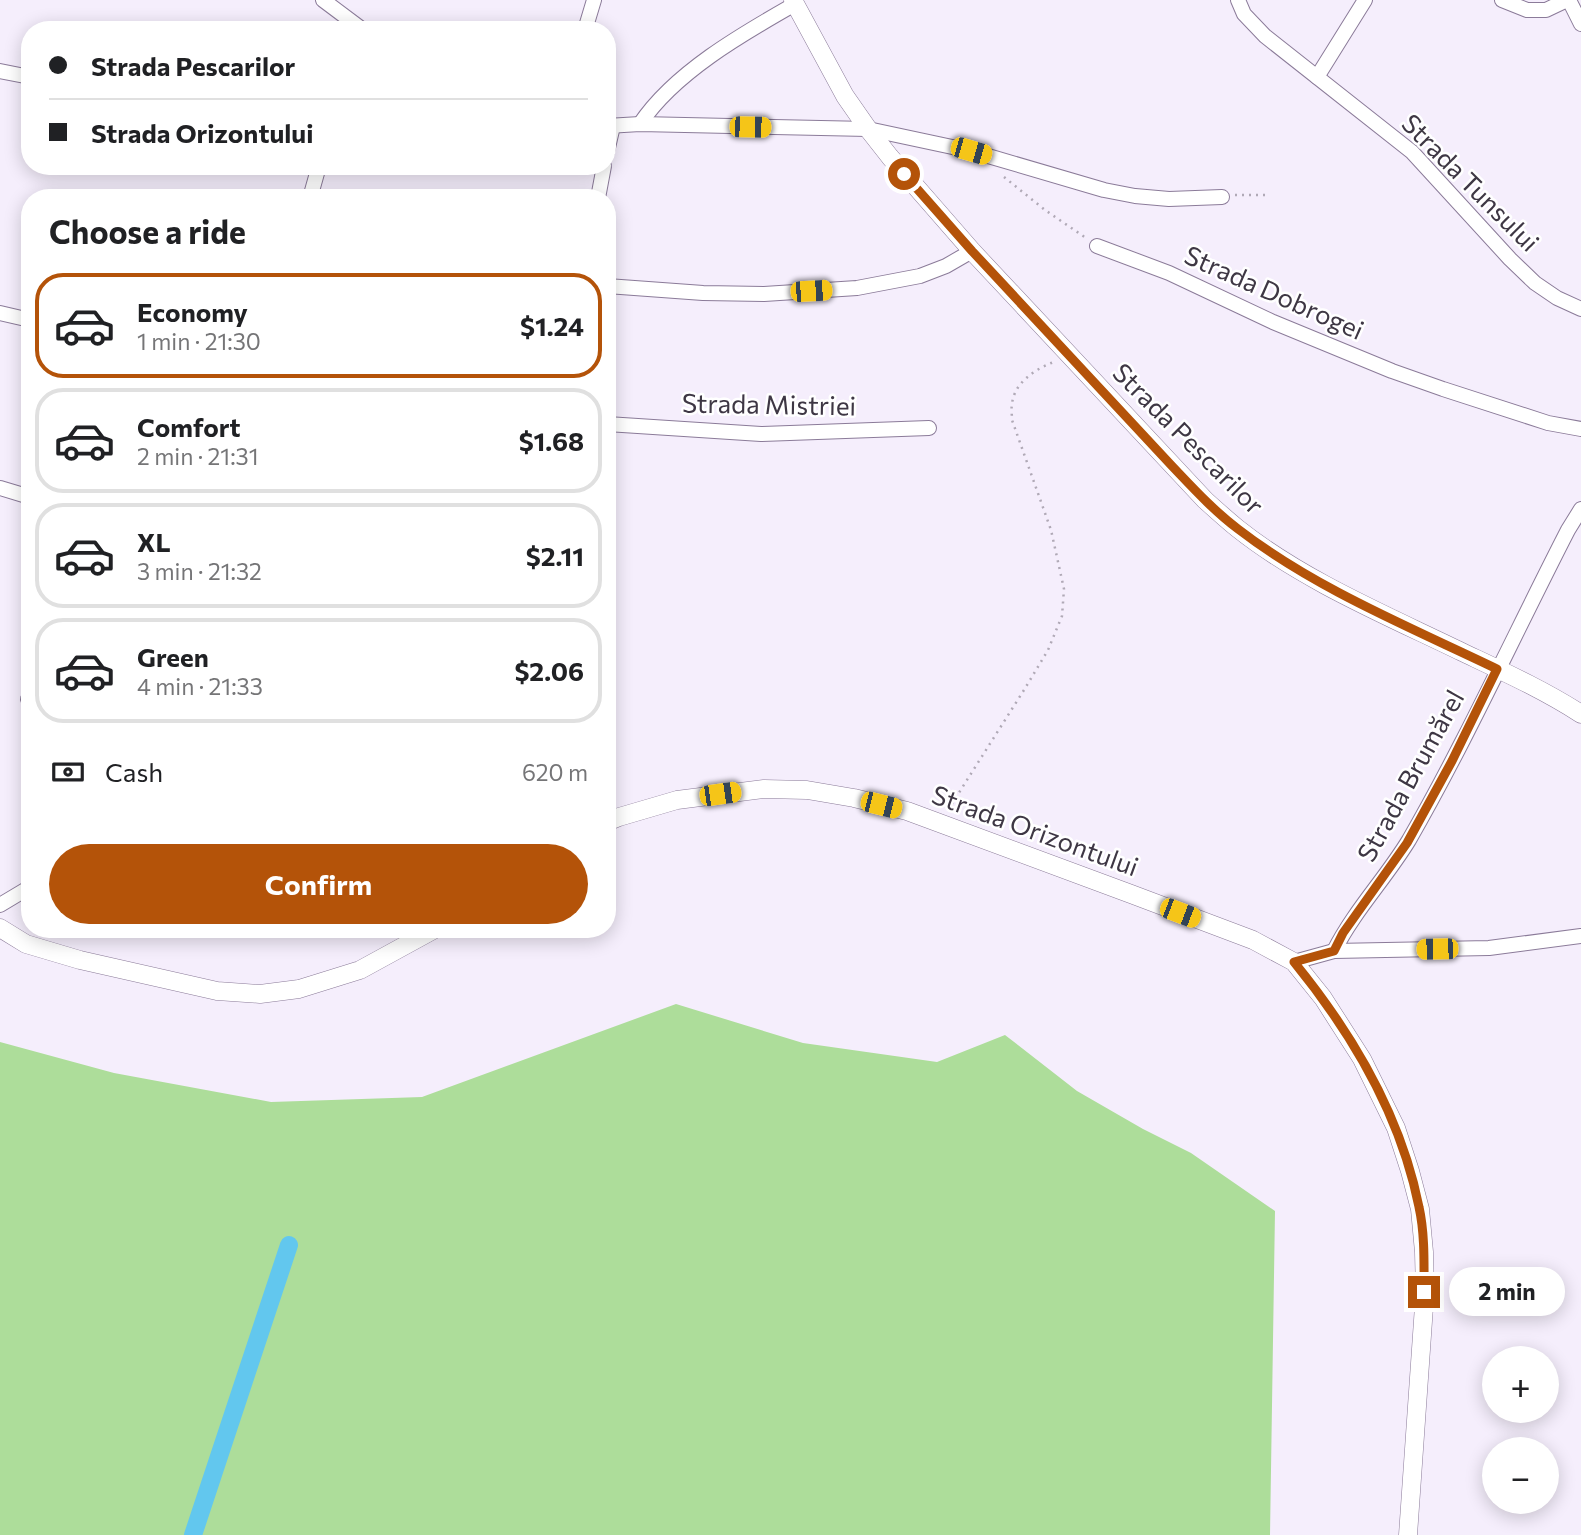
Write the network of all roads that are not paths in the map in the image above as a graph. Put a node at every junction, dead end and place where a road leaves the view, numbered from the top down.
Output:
1 (323, 0) edge
2 (593, 0) edge
3 (1238, 0) edge
4 (1365, 0) edge
5 (1502, 0) edge
6 (1568, 0) edge
7 (796, 1) edge
8 (351, 21) edge
9 (587, 21) edge
10 (1581, 24) edge
11 (0, 71) edge
12 (21, 75) edge
13 (1317, 77) junction
14 (640, 124) junction
15 (616, 126) edge
16 (868, 129) junction
17 (1222, 197) road end
18 (1097, 246) road end
19 (972, 251) junction
20 (616, 287) edge
21 (1581, 309) edge
22 (0, 313) edge
23 (21, 318) edge
24 (616, 425) edge
25 (929, 428) dead end
26 (1581, 429) edge
27 (0, 488) edge
28 (21, 494) edge
29 (1581, 509) edge
30 (1497, 669) junction
31 (1581, 714) edge
32 (616, 818) edge
33 (21, 892) edge
34 (0, 905) edge
35 (0, 928) edge
36 (1581, 936) edge
37 (419, 938) edge
38 (1334, 951) junction
39 (1294, 962) junction
40 (1408, 1535) edge

1 - 8 street
2 - 9 street
3 - 13 street, Strada Tunsului
4 - 13 street
5 - 6 street
6 - 10 street
7 - 14 street
7 - 16 street, Strada Pescarilor
11 - 12 street
13 - 21 street, Strada Tunsului
14 - 15 street
14 - 16 street
16 - 17 street
16 - 19 street, Strada Pescarilor
18 - 26 street, Strada Dobrogei
19 - 20 street
19 - 30 street, Strada Pescarilor
22 - 23 street
24 - 25 street, Strada Mistriei
27 - 28 street
29 - 30 street, Strada Brumărel
30 - 31 street, Strada Pescarilor
30 - 38 street, Strada Brumărel
32 - 39 street, Strada Orizontului
33 - 34 street
35 - 37 street
36 - 38 street
38 - 39 street
39 - 40 street, Strada Orizontului

